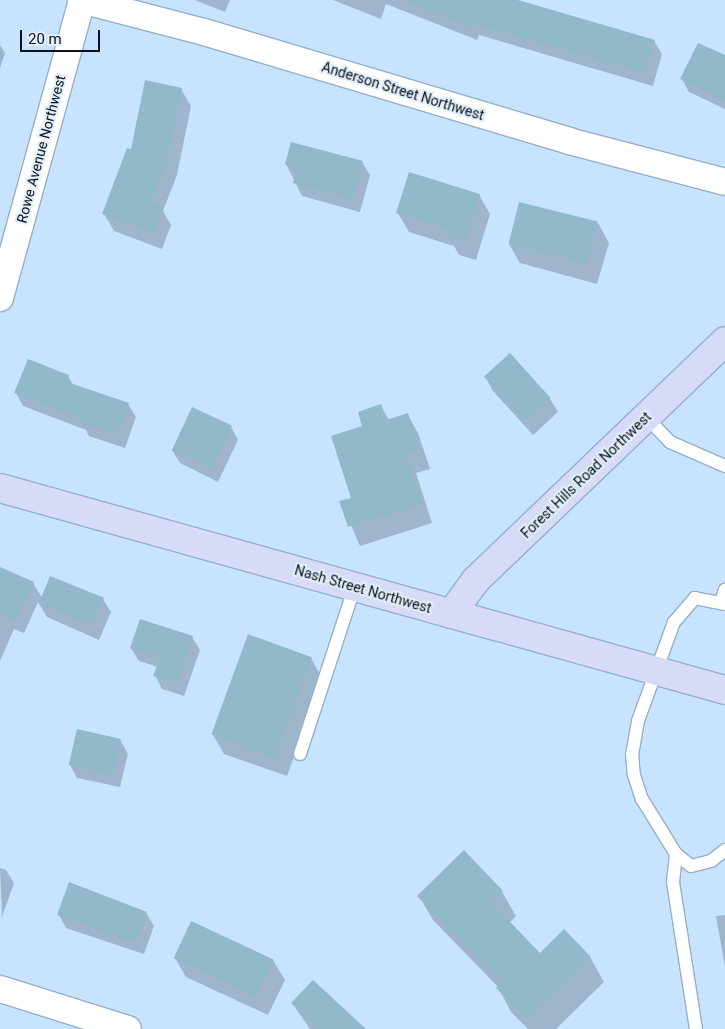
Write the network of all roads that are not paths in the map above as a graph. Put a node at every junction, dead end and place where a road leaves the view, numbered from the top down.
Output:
1 (81, 0) edge
2 (725, 182) edge
3 (0, 298) edge
4 (725, 341) edge
5 (646, 417) junction
6 (725, 466) edge
7 (0, 488) edge
8 (355, 586) junction
9 (725, 590) edge
10 (723, 603) edge
11 (451, 614) junction
12 (656, 671) junction
13 (725, 690) edge
14 (300, 754) dead end
15 (725, 850) edge
16 (676, 854) junction
17 (0, 989) edge
18 (128, 1029) edge
19 (696, 1029) edge

1 - 2 street, Anderson Street Northwest
1 - 3 street, Rowe Avenue Northwest
4 - 5 main road, Forest Hills Road Northwest
5 - 6 lane
5 - 11 main road, Forest Hills Road Northwest
7 - 8 main road, Nash Street Northwest
8 - 11 main road, Nash Street Northwest
8 - 14 lane
9 - 10 lane
10 - 12 lane
11 - 12 main road, Nash Street Northwest
12 - 13 main road, Nash Street Northwest
12 - 16 lane
15 - 16 lane
16 - 19 lane
17 - 18 street

